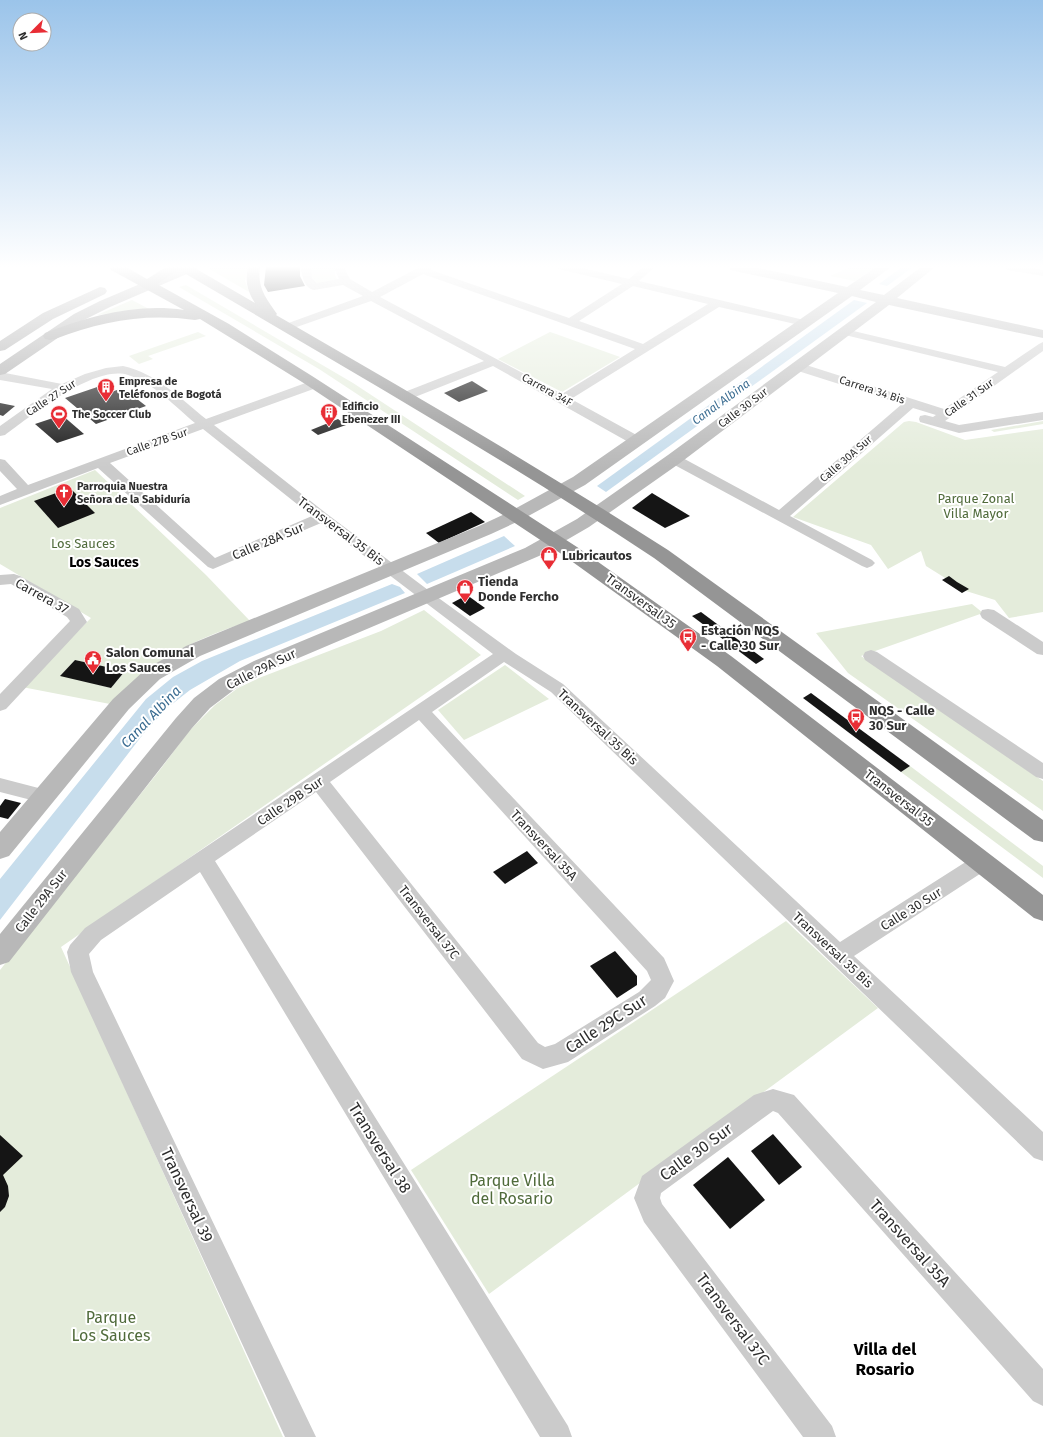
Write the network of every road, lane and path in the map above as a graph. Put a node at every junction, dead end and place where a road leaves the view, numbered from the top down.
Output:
1 (20, 334) edge
2 (53, 334) edge
3 (55, 334) edge
4 (234, 334) edge
5 (299, 334) edge
6 (442, 334) edge
7 (604, 334) edge
8 (667, 334) edge
9 (788, 334) edge
10 (842, 334) edge
11 (854, 334) edge
12 (50, 336) junction
13 (1043, 346) edge
14 (0, 347) edge
15 (644, 348) junction
16 (494, 361) junction
17 (799, 367) junction
18 (0, 371) edge
19 (1008, 371) junction
20 (106, 372) joint
21 (0, 376) edge
22 (315, 384) junction
23 (64, 388) junction
24 (406, 396) junction
25 (562, 399) junction
26 (906, 407) junction
27 (946, 414) junction
28 (1043, 416) edge
29 (935, 422) junction
30 (206, 425) junction
31 (0, 432) edge
32 (637, 441) junction
33 (674, 459) junction
34 (100, 462) junction
35 (0, 463) edge
36 (25, 490) junction
37 (562, 491) junction
38 (0, 501) edge
39 (598, 513) junction
40 (515, 516) junction
41 (781, 516) junction
42 (323, 517) junction
43 (553, 540) junction
44 (867, 563) dead end
45 (396, 573) junction
46 (0, 580) edge
47 (422, 593) junction
48 (988, 614) dead end
49 (1043, 650) edge
50 (504, 654) junction
51 (871, 656) dead end
52 (0, 705) edge
53 (421, 711) junction
54 (1043, 772) edge
55 (318, 781) junction
56 (0, 785) edge
57 (43, 796) junction
58 (1043, 833) edge
59 (0, 849) edge
60 (204, 860) junction
61 (982, 862) junction
62 (1043, 910) edge
63 (78, 952) joint
64 (0, 954) edge
65 (839, 954) junction
66 (663, 981) joint
67 (543, 1058) joint
68 (773, 1100) joint
69 (1043, 1149) edge
70 (647, 1198) joint
71 (1043, 1391) edge
72 (301, 1437) edge
73 (557, 1437) edge
74 (821, 1437) edge

1 - 14 main road
2 - 12 main road
3 - 12 highway
4 - 22 highway, Transversal 35
5 - 24 highway
6 - 16 street, Carrera 34F
7 - 15 street
8 - 15 street
9 - 32 street
10 - 17 street, Calle 30 Sur
11 - 19 street
12 - 18 main road
13 - 19 street, Calle 31 Sur
15 - 25 street
16 - 24 street
16 - 25 street, Carrera 34F
17 - 26 street, Carrera 34 Bis
17 - 33 street, Calle 30 Sur
19 - 27 street, Calle 31 Sur
20 - 23 street, Calle 27 Sur
20 - 30 street, Transversal 35 Bis
21 - 23 street
22 - 30 street, Calle 27B Sur
22 - 40 highway, Transversal 35
23 - 31 street, Calle 27 Sur
24 - 37 highway
25 - 32 street, Carrera 34F
26 - 27 street, Carrera 34 Bis
26 - 29 street
26 - 41 street, Calle 30A Sur
27 - 29 street, Calle 31 Sur
28 - 29 street
30 - 34 street, Calle 27B Sur
30 - 42 street, Transversal 35 Bis
32 - 37 street
33 - 39 street, Calle 30 Sur
33 - 41 street
34 - 36 street, Calle 27B Sur
34 - 42 street, Calle 28A Sur
35 - 36 street
36 - 38 street, Calle 27B Sur
37 - 39 highway
37 - 40 street
39 - 43 street, Calle 30 Sur
39 - 58 highway
40 - 43 highway, Transversal 35
40 - 45 street
41 - 44 street
42 - 45 street, Transversal 35 Bis
43 - 47 street, Calle 29A Sur
43 - 61 highway, Transversal 35
45 - 47 street, Transversal 35 Bis
45 - 57 street
46 - 52 street, Carrera 37
47 - 50 street, Transversal 35 Bis
47 - 64 street, Calle 29A Sur
48 - 49 street
50 - 53 street, Calle 29B Sur
50 - 65 street, Transversal 35 Bis
51 - 54 street
53 - 55 street, Calle 29B Sur
53 - 66 street, Transversal 35A
55 - 60 street, Calle 29B Sur
55 - 67 street, Transversal 37C
56 - 57 street
57 - 59 street
60 - 63 street, Calle 29B Sur
60 - 73 street, Transversal 38
61 - 62 highway, Transversal 35
61 - 65 street, Calle 30 Sur
63 - 72 street, Transversal 39
65 - 69 street, Transversal 35 Bis
66 - 67 street, Calle 29C Sur
68 - 70 street, Calle 30 Sur
68 - 71 street, Transversal 35A
70 - 74 street, Transversal 37C

